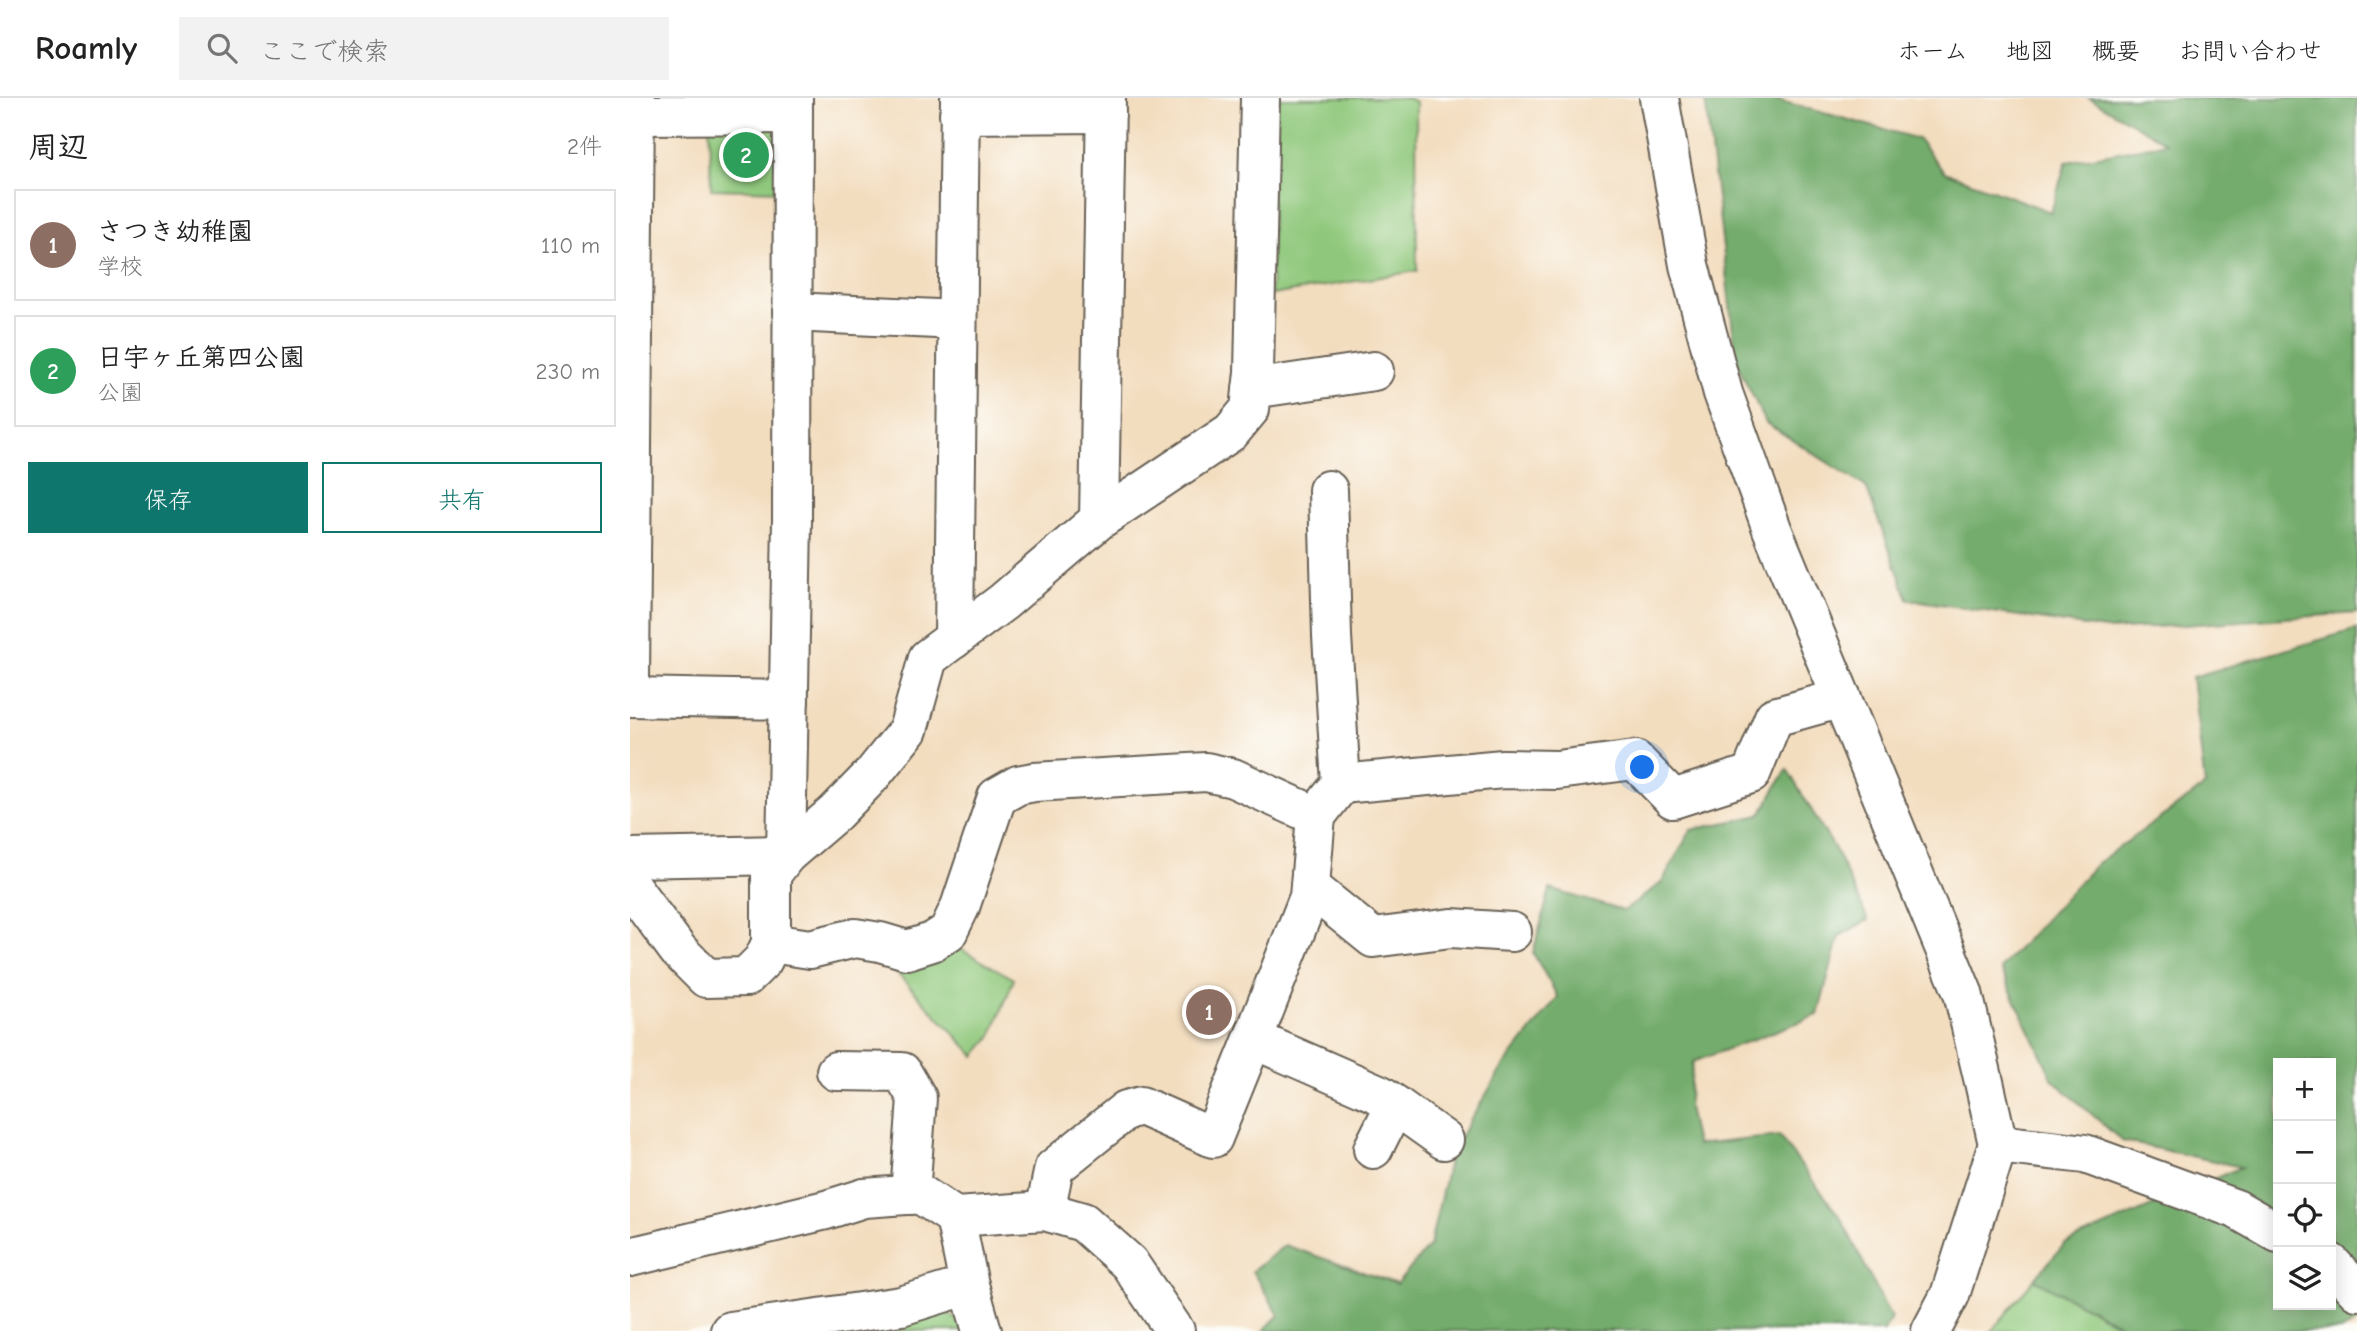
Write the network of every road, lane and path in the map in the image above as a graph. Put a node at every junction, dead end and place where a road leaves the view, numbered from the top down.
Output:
1 (1260, 98) edge
2 (1659, 98) edge
3 (635, 106) edge
4 (793, 106) edge
5 (959, 106) edge
6 (1106, 106) edge
7 (632, 301) edge
8 (792, 312) junction
9 (957, 320) junction
10 (1374, 371) dead end
11 (1252, 389) junction
12 (1328, 490) dead end
13 (1099, 520) junction
14 (954, 639) junction
15 (630, 680) edge
16 (630, 697) edge
17 (1842, 698) junction
18 (789, 700) junction
19 (1341, 784) junction
20 (1315, 816) junction
21 (786, 856) junction
22 (630, 858) edge
23 (630, 885) edge
24 (1310, 887) junction
25 (1511, 932) dead end
26 (771, 943) junction
27 (1253, 1039) junction
28 (836, 1072) dead end
29 (1395, 1105) junction
30 (1444, 1140) dead end
31 (1998, 1144) junction
32 (1373, 1149) dead end
33 (910, 1195) junction
34 (1045, 1211) junction
35 (955, 1217) junction
36 (2273, 1230) edge
37 (630, 1257) edge
38 (2336, 1269) edge
39 (969, 1285) junction
40 (2357, 1291) edge
41 (865, 1321) edge
42 (730, 1331) edge
43 (982, 1331) edge
44 (1175, 1331) edge
45 (1931, 1331) edge

1 - 11 street
2 - 17 street
3 - 4 street
3 - 7 street
4 - 8 street
5 - 6 street
5 - 9 street
6 - 13 street
7 - 15 street
8 - 9 street
8 - 18 street
9 - 14 street
10 - 11 street
11 - 13 street
12 - 19 street
13 - 14 street
14 - 21 street
16 - 18 street
17 - 19 street
17 - 31 street
18 - 21 street
19 - 20 street
20 - 24 street
20 - 26 street
21 - 22 street
21 - 26 street
23 - 26 street
24 - 25 street
24 - 27 street
27 - 29 street
27 - 34 street
28 - 33 street
29 - 30 street
29 - 32 street
31 - 36 street
31 - 45 street
33 - 35 street
33 - 37 street
34 - 35 street
34 - 44 street
35 - 39 street
38 - 40 street
39 - 41 street
39 - 43 street
41 - 42 street

